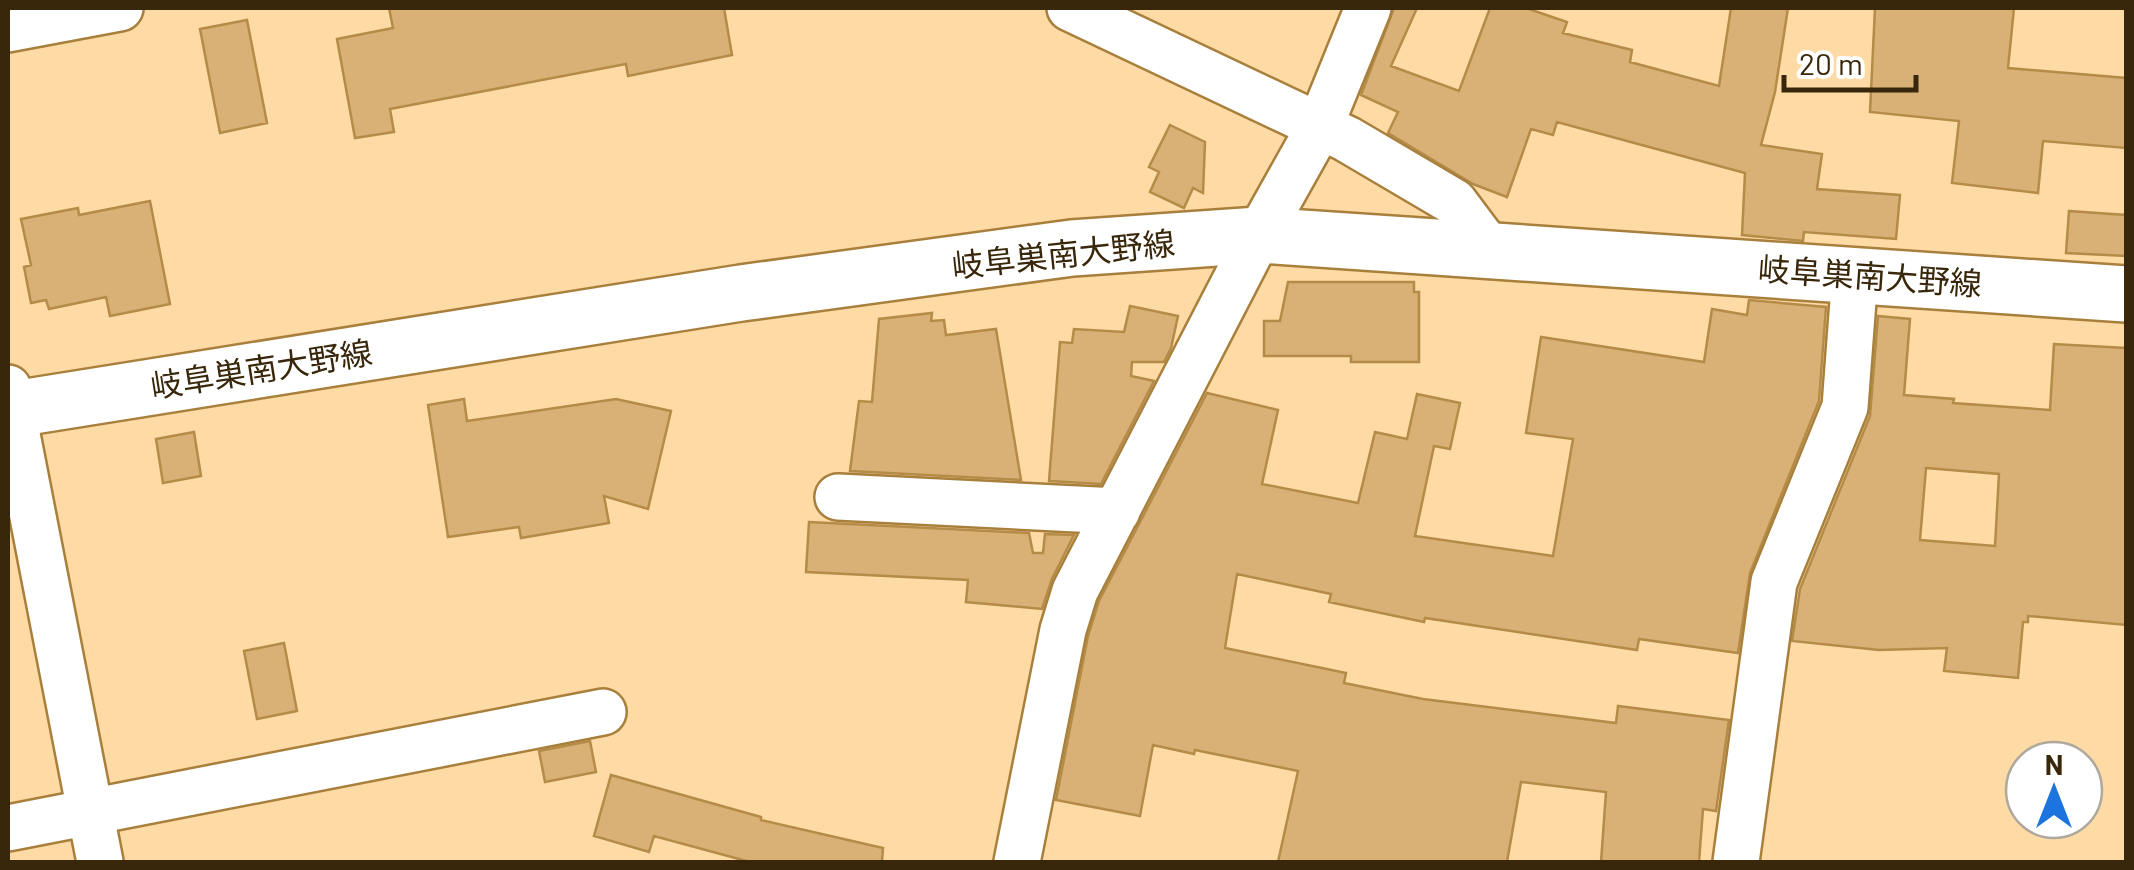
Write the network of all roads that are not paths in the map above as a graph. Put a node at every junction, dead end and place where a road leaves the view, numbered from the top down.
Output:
1 (120, 8) edge
2 (1070, 8) edge
3 (1368, 8) edge
4 (8, 29) edge
5 (1320, 126) junction
6 (1259, 235) junction
7 (1490, 250) junction
8 (1855, 274) junction
9 (2126, 294) edge
10 (9, 402) edge
11 (838, 497) dead end
12 (1117, 511) junction
13 (602, 712) dead end
14 (91, 813) junction
15 (8, 828) edge
16 (100, 862) edge
17 (1017, 862) edge
18 (1736, 862) edge

1 - 4 street
2 - 5 street
3 - 5 street
5 - 6 street
5 - 7 street
6 - 7 main road, 岐阜巣南大野線
6 - 10 main road, 岐阜巣南大野線
6 - 12 street
7 - 8 main road, 岐阜巣南大野線
8 - 9 main road, 岐阜巣南大野線
8 - 18 street
10 - 14 street
11 - 12 street
12 - 17 street
13 - 14 street
14 - 15 street
14 - 16 street

